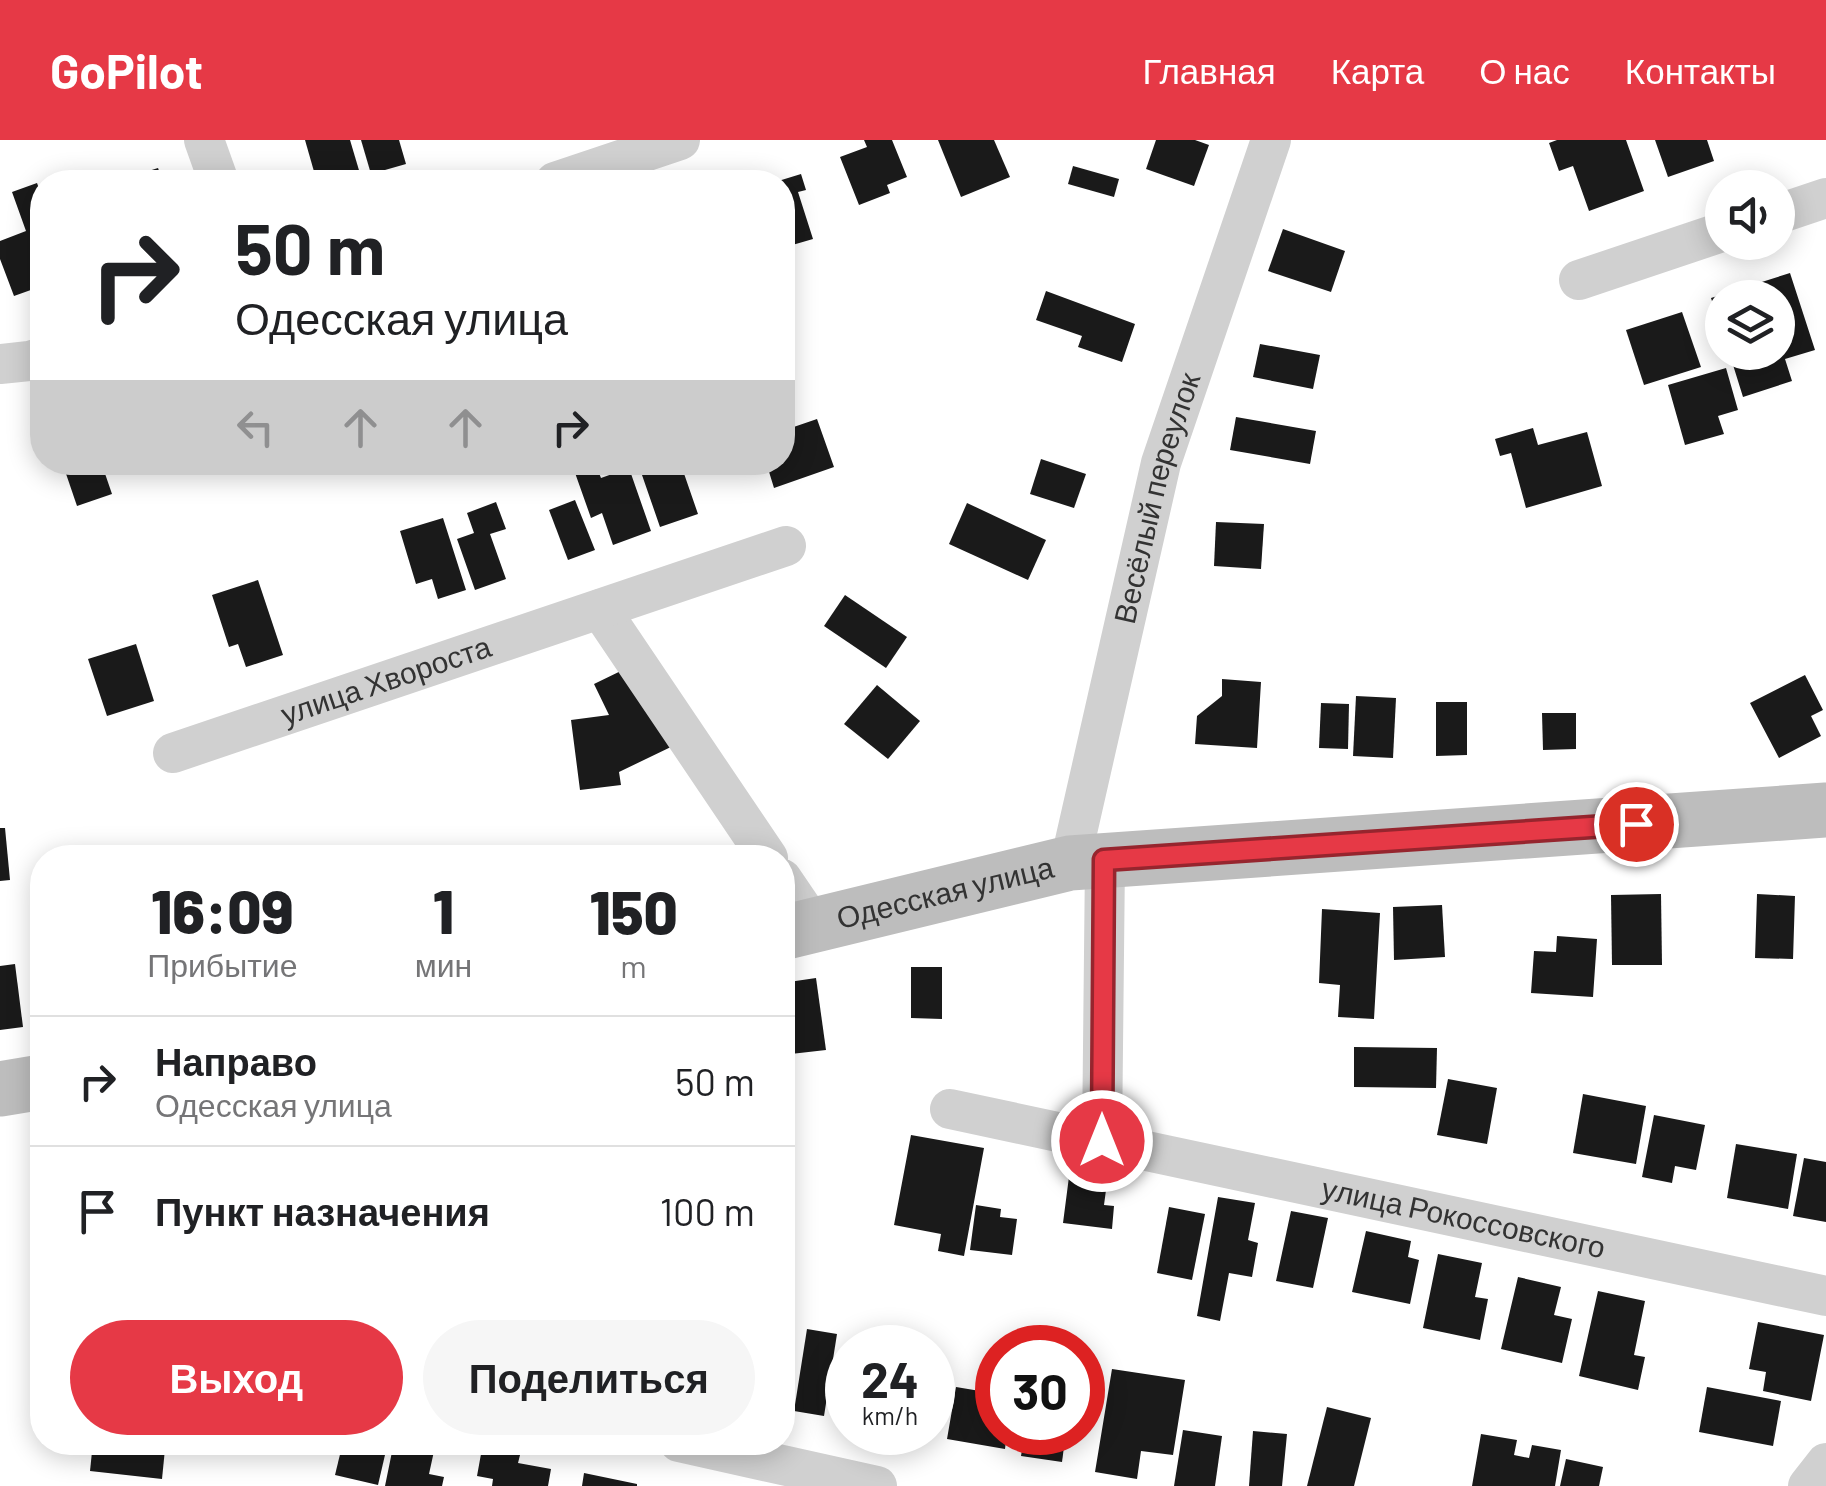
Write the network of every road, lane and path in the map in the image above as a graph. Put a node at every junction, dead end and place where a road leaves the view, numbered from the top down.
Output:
1 (204, 140) edge
2 (680, 140) edge
3 (1270, 140) edge
4 (215, 170) edge
5 (591, 170) edge
6 (1826, 198) edge
7 (1795, 208) edge
8 (1705, 238) edge
9 (1579, 280) dead end
10 (30, 361) edge
11 (0, 364) edge
12 (786, 546) dead end
13 (600, 609) junction
14 (174, 753) dead end
15 (1826, 810) edge
16 (759, 845) edge
17 (1087, 861) junction
18 (798, 930) edge
19 (30, 1084) edge
20 (0, 1089) edge
21 (950, 1109) dead end
22 (1102, 1141) junction
23 (1826, 1296) edge
24 (738, 1455) edge
25 (1826, 1463) edge
26 (877, 1486) edge
27 (1808, 1486) edge

1 - 4 street
2 - 5 street
3 - 17 street, Весёлый переулок
6 - 7 street
8 - 9 street
10 - 11 street
12 - 13 street, улица Хвороста
13 - 14 street, улица Хвороста
13 - 16 street
15 - 17 main road, Одесская улица
17 - 18 main road, Одесская улица
17 - 22 street
19 - 20 main road
21 - 22 street, улица Рокоссовского
22 - 23 street, улица Рокоссовского
24 - 26 street
25 - 27 street

